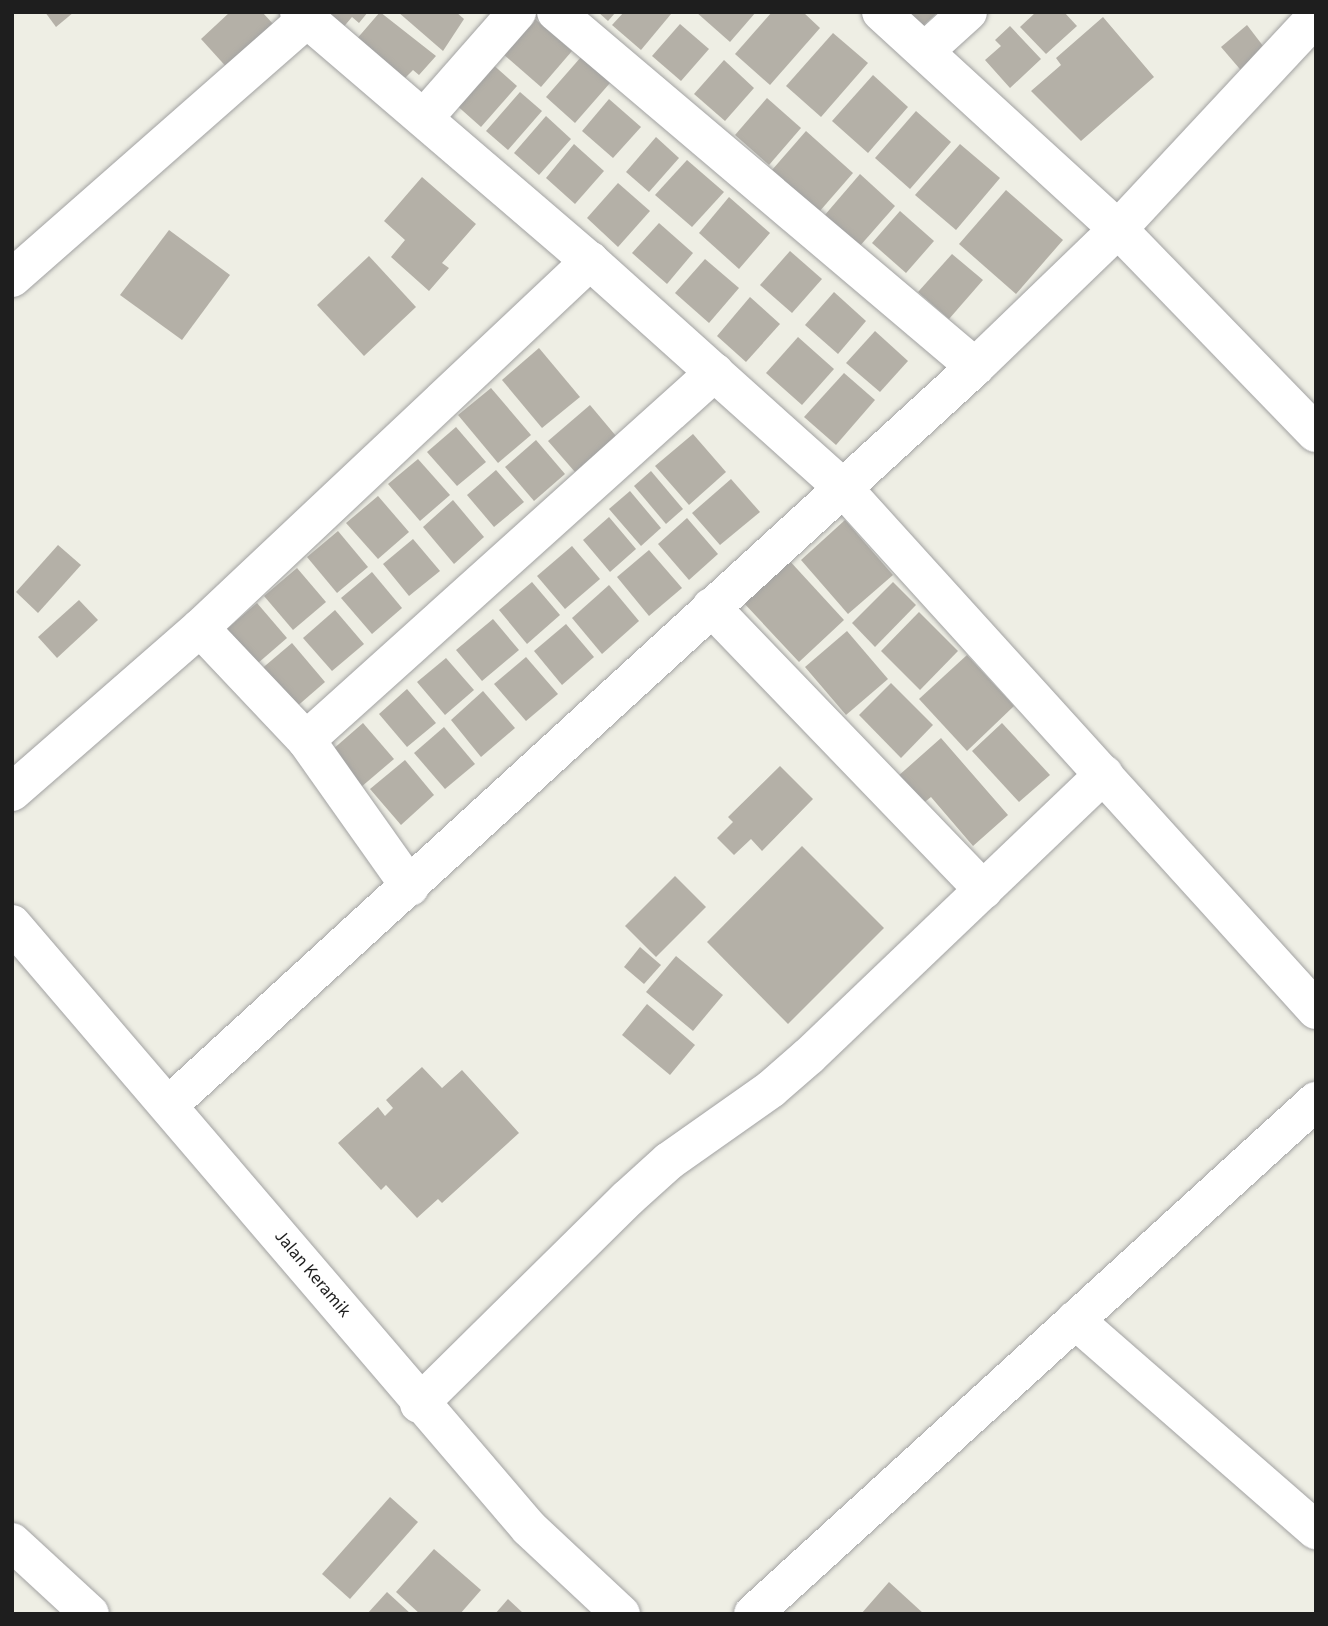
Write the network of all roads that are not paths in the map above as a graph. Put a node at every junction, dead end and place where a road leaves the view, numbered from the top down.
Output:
1 (517, 12) edge
2 (556, 12) edge
3 (881, 12) edge
4 (968, 12) edge
5 (303, 16) edge
6 (1316, 17) edge
7 (925, 51) junction
8 (424, 118) junction
9 (1118, 229) junction
10 (590, 261) junction
11 (12, 278) edge
12 (975, 367) junction
13 (715, 372) junction
14 (1316, 433) edge
15 (844, 489) junction
16 (710, 607) junction
17 (200, 628) junction
18 (306, 740) junction
19 (1104, 774) junction
20 (12, 792) edge
21 (410, 887) junction
22 (983, 890) junction
23 (12, 923) edge
24 (1316, 1010) edge
25 (1316, 1101) edge
26 (170, 1104) junction
27 (1075, 1321) junction
28 (419, 1404) junction
29 (1316, 1530) edge
30 (12, 1542) edge
31 (90, 1614) edge
32 (621, 1614) edge
33 (753, 1614) edge

1 - 8 street
2 - 12 street
3 - 7 street
4 - 7 street
5 - 8 street
5 - 11 street
6 - 9 street
7 - 9 street
8 - 10 street
9 - 12 street
9 - 14 street
10 - 13 street
10 - 17 street
12 - 15 street
13 - 15 street
13 - 18 street
15 - 16 street
15 - 19 street
16 - 21 street
16 - 22 street
17 - 18 street
17 - 20 street
18 - 21 street
19 - 22 street
19 - 24 street
21 - 26 street
22 - 28 street
23 - 26 street, Jalan Keramik
25 - 27 street
26 - 28 street, Jalan Keramik
27 - 29 street
27 - 33 street
28 - 32 street, Jalan Keramik
30 - 31 street

